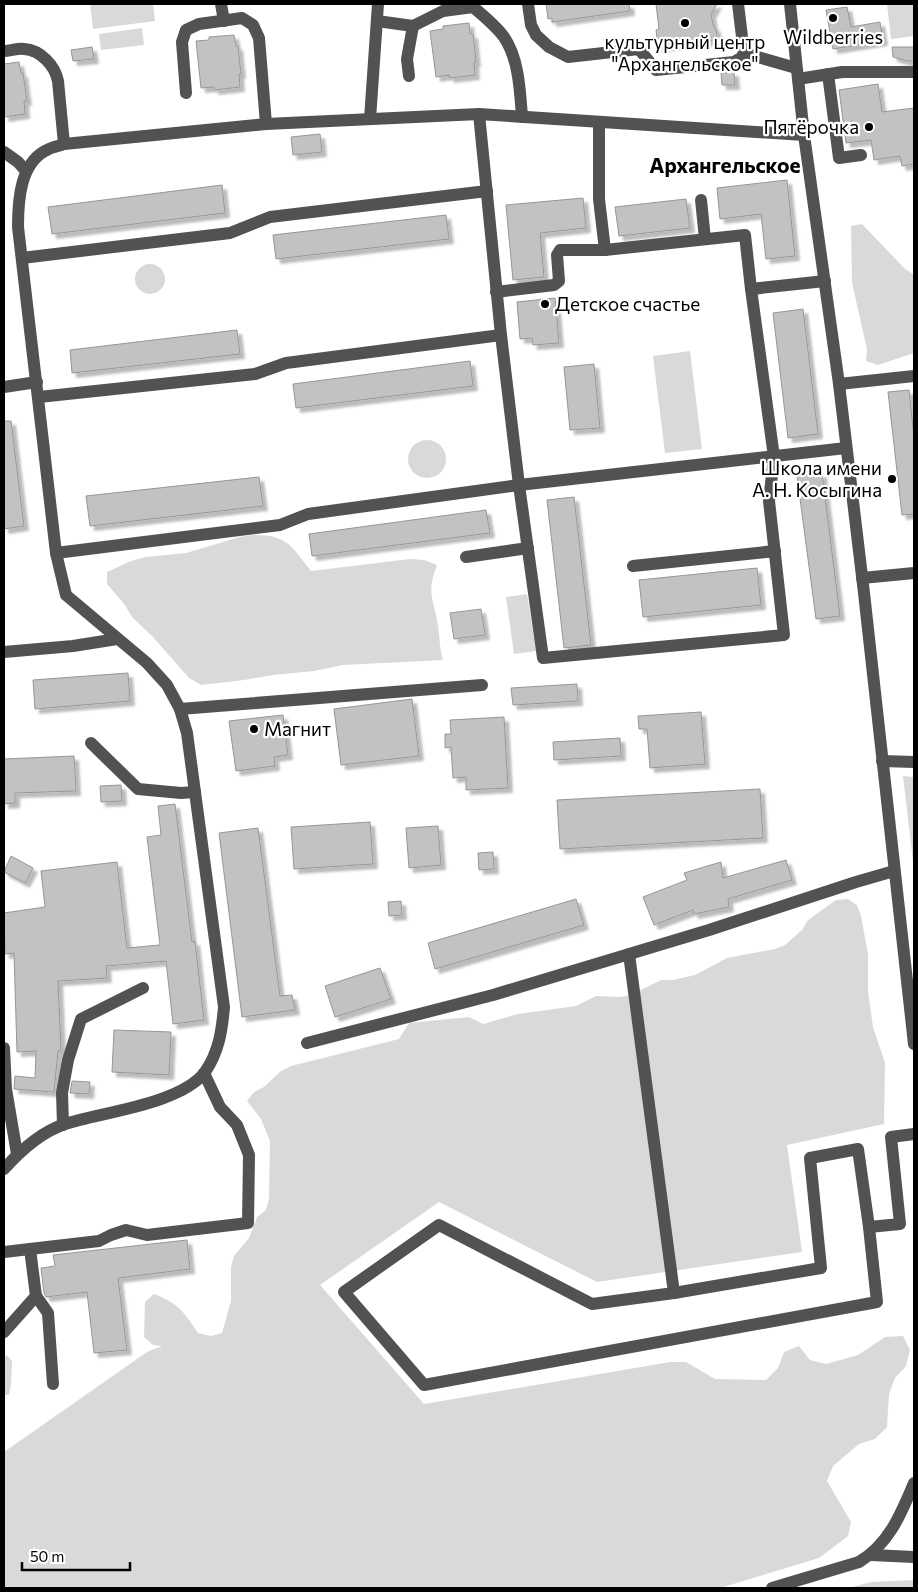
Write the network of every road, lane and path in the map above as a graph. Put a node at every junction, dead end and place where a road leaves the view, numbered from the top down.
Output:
1 (221, 4) edge
2 (378, 4) edge
3 (528, 4) edge
4 (738, 4) edge
5 (790, 4) edge
6 (461, 6) edge
7 (224, 21) junction
8 (377, 21) junction
9 (413, 26) junction
10 (4, 51) edge
11 (744, 53) junction
12 (914, 72) edge
13 (797, 74) junction
14 (828, 74) junction
15 (409, 76) dead end
16 (186, 93) dead end
17 (479, 114) junction
18 (522, 117) junction
19 (370, 119) junction
20 (599, 122) junction
21 (266, 124) junction
22 (804, 135) junction
23 (64, 144) junction
24 (4, 152) edge
25 (861, 155) dead end
26 (26, 171) junction
27 (487, 191) junction
28 (701, 200) dead end
29 (705, 239) junction
30 (605, 250) junction
31 (22, 258) junction
32 (825, 281) junction
33 (751, 289) junction
34 (496, 292) junction
35 (501, 336) junction
36 (914, 376) edge
37 (37, 382) junction
38 (839, 384) junction
39 (4, 387) edge
40 (39, 396) junction
41 (846, 448) junction
42 (774, 457) junction
43 (519, 486) junction
44 (528, 548) junction
45 (774, 551) junction
46 (56, 553) junction
47 (466, 557) dead end
48 (632, 566) dead end
49 (914, 573) edge
50 (862, 578) junction
51 (117, 638) junction
52 (4, 652) edge
53 (482, 685) dead end
54 (180, 709) junction
55 (91, 743) dead end
56 (882, 761) junction
57 (914, 762) edge
58 (195, 792) junction
59 (894, 871) junction
60 (629, 954) junction
61 (143, 988) dead end
62 (912, 1004) edge
63 (308, 1043) dead end
64 (914, 1044) edge
65 (4, 1048) edge
66 (204, 1073) junction
67 (64, 1125) junction
68 (914, 1134) edge
69 (17, 1154) junction
70 (4, 1168) edge
71 (869, 1227) junction
72 (30, 1249) junction
73 (4, 1252) edge
74 (674, 1293) junction
75 (36, 1296) junction
76 (4, 1332) edge
77 (53, 1384) dead end
78 (914, 1483) edge
79 (871, 1555) junction
80 (914, 1557) edge
81 (772, 1588) edge

1 - 7 street
2 - 8 street
3 - 11 street
4 - 11 street
5 - 13 street
6 - 9 street
6 - 18 street
7 - 16 street
7 - 21 street
8 - 9 street
8 - 19 street
9 - 15 street
10 - 23 street
11 - 13 street
12 - 14 street
13 - 14 street
13 - 22 street
14 - 25 street
17 - 18 street
17 - 19 street
17 - 27 street
18 - 20 street
19 - 21 street
20 - 22 street
20 - 30 street
21 - 23 street
22 - 32 street
23 - 26 street
24 - 26 street
26 - 31 street
27 - 31 street
27 - 34 street
28 - 29 street
29 - 30 street
29 - 33 street
30 - 34 street
31 - 37 street
32 - 33 street
32 - 38 street
33 - 42 street
34 - 35 street
35 - 40 street
35 - 43 street
36 - 38 street
37 - 39 street
37 - 40 street
38 - 41 street
40 - 46 street
41 - 42 street
41 - 50 street
42 - 43 street
42 - 45 street
43 - 44 street
43 - 46 street
44 - 45 street
44 - 47 street
45 - 48 street
46 - 51 street
49 - 50 street
50 - 56 street
51 - 52 street
51 - 54 street
53 - 54 street
54 - 58 street
55 - 58 street
56 - 57 street
56 - 59 street
58 - 66 street
59 - 60 street
59 - 62 street
60 - 63 street
60 - 74 street
61 - 67 street
62 - 64 street
65 - 69 street
66 - 67 street
66 - 72 street
67 - 69 street
68 - 71 street
69 - 70 street
71 - 74 street
71 - 74 street
72 - 73 street
72 - 75 street
75 - 76 street
75 - 77 street
78 - 79 street
79 - 80 street
79 - 81 street

